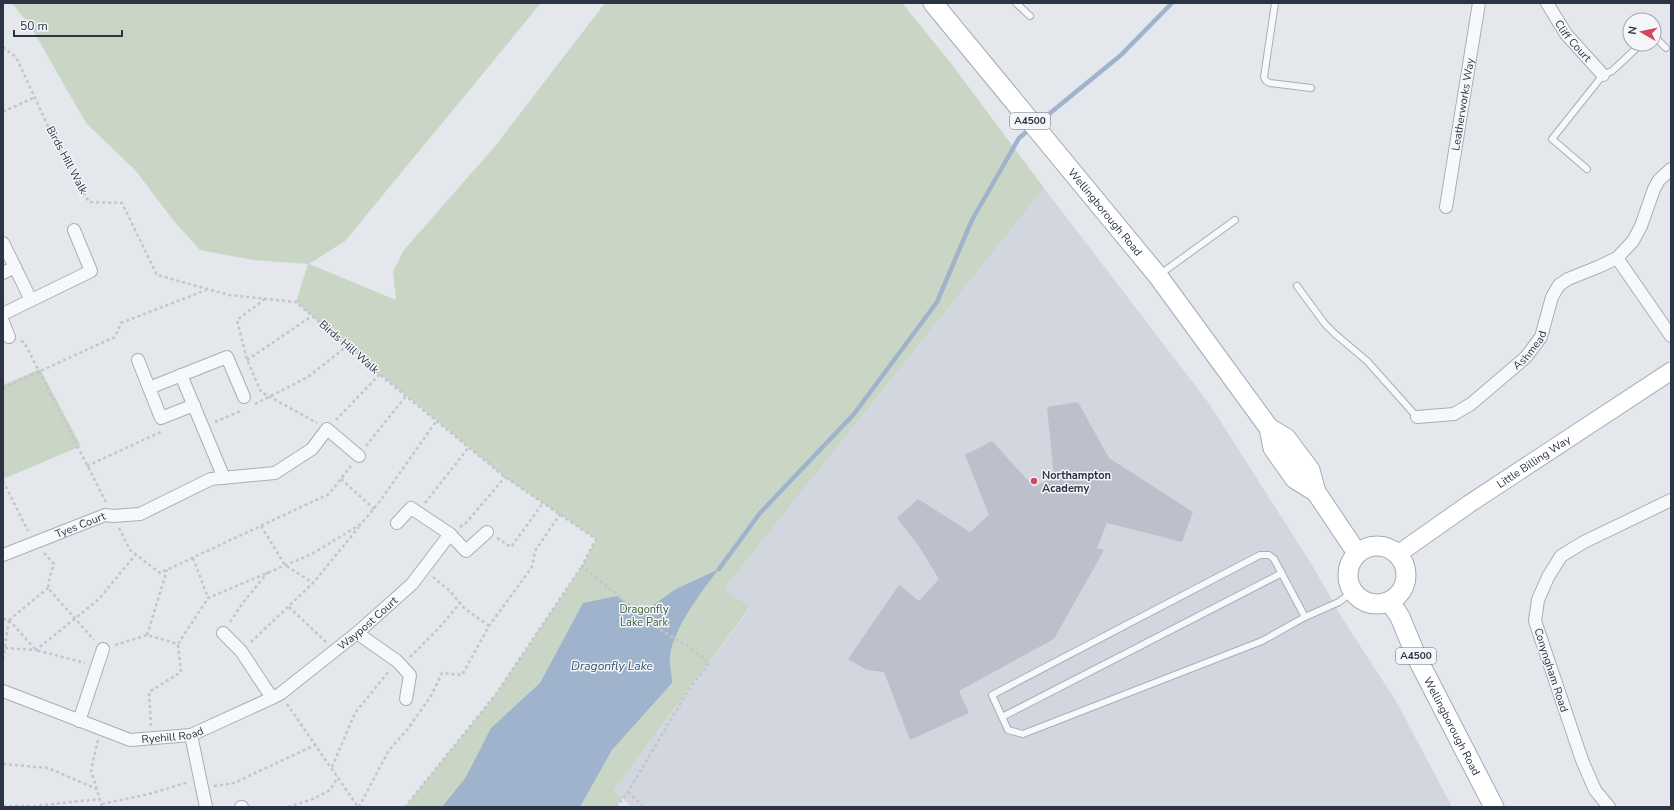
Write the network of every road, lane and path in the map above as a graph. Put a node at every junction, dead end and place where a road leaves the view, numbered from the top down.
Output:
1 (933, 3) edge
2 (1016, 3) edge
3 (1275, 3) edge
4 (1479, 3) edge
5 (1547, 3) edge
6 (1030, 16) dead end
7 (1662, 44) edge
8 (3, 47) edge
9 (1666, 48) dead end
10 (1632, 52) edge
11 (1603, 75) junction
12 (1311, 88) dead end
13 (35, 97) junction
14 (3, 112) edge
15 (1587, 169) dead end
16 (1671, 169) edge
17 (1446, 207) dead end
18 (1235, 220) dead end
19 (74, 230) dead end
20 (3, 243) edge
21 (1617, 258) junction
22 (15, 267) junction
23 (3, 273) edge
24 (1158, 276) junction
25 (1297, 286) dead end
26 (208, 289) junction
27 (265, 299) junction
28 (31, 300) junction
29 (3, 314) edge
30 (312, 316) junction
31 (3, 322) edge
32 (1671, 336) edge
33 (9, 337) dead end
34 (347, 346) junction
35 (138, 360) dead end
36 (247, 360) junction
37 (1671, 371) edge
38 (380, 374) junction
39 (181, 375) junction
40 (3, 388) edge
41 (149, 388) junction
42 (271, 397) junction
43 (247, 401) joint
44 (194, 405) junction
45 (244, 409) dead end
46 (1417, 417) joint
47 (437, 420) junction
48 (169, 428) dead end
49 (203, 428) junction
50 (327, 429) junction
51 (469, 447) junction
52 (359, 456) dead end
53 (87, 466) dead end
54 (506, 476) junction
55 (224, 478) junction
56 (341, 479) dead end
57 (3, 480) edge
58 (1671, 500) edge
59 (543, 503) junction
60 (374, 509) junction
61 (418, 512) junction
62 (560, 514) junction
63 (398, 523) dead end
64 (361, 524) junction
65 (261, 526) dead end
66 (487, 532) joint
67 (450, 534) junction
68 (34, 543) junction
69 (1357, 552) junction
70 (136, 554) dead end
71 (1398, 554) junction
72 (3, 555) edge
73 (193, 558) dead end
74 (285, 565) junction
75 (582, 566) junction
76 (424, 569) junction
77 (167, 570) dead end
78 (268, 572) junction
79 (1282, 573) junction
80 (313, 583) junction
81 (48, 588) junction
82 (1352, 592) junction
83 (208, 598) junction
84 (1390, 602) junction
85 (460, 603) junction
86 (289, 607) junction
87 (1305, 617) junction
88 (3, 619) edge
89 (74, 619) junction
90 (9, 620) junction
91 (489, 626) junction
92 (223, 633) joint
93 (357, 633) junction
94 (147, 635) junction
95 (178, 644) junction
96 (5, 648) junction
97 (103, 649) junction
98 (36, 650) junction
99 (334, 650) junction
100 (241, 651) junction
101 (3, 658) edge
102 (399, 663) junction
103 (97, 666) junction
104 (3, 691) edge
105 (276, 696) junction
106 (406, 699) dead end
107 (1002, 717) junction
108 (79, 721) junction
109 (101, 729) junction
110 (191, 735) junction
111 (152, 738) junction
112 (315, 745) junction
113 (3, 764) edge
114 (332, 768) junction
115 (338, 777) junction
116 (201, 783) junction
117 (97, 789) junction
118 (628, 792) junction
119 (100, 799) junction
120 (102, 805) edge
121 (3, 806) edge
122 (206, 807) edge
123 (288, 807) edge
124 (359, 807) edge
125 (405, 807) edge
126 (616, 807) edge
127 (644, 807) edge
128 (1494, 807) edge
129 (1609, 807) edge

1 - 24 main road, Wellingborough Road / A4500
2 - 6 lane
3 - 12 lane
4 - 17 street, Leatherworks Way
5 - 11 street, Cliff Court
7 - 9 lane
8 - 13 path, Birds Hill Walk
10 - 11 lane
11 - 15 lane
13 - 14 path
13 - 26 path, Birds Hill Walk
16 - 21 street, Ashmead
18 - 24 lane
19 - 28 street
20 - 22 street
21 - 32 street
21 - 46 street, Ashmead
22 - 23 street
22 - 28 street
24 - 69 main road, Wellingborough Road / A4500
25 - 46 lane
26 - 27 path, Birds Hill Walk
26 - 40 path
27 - 30 path, Birds Hill Walk
27 - 36 path
28 - 29 street
30 - 34 path, Birds Hill Walk
30 - 36 path
31 - 33 street
34 - 38 path, Birds Hill Walk
34 - 42 path
35 - 41 street
36 - 42 path
37 - 71 street, Little Billing Way
38 - 47 path, Birds Hill Walk
38 - 50 path
39 - 41 street
39 - 43 street
39 - 44 street
41 - 44 street
42 - 43 path
42 - 50 path
44 - 49 street
45 - 49 path
47 - 51 path, Birds Hill Walk
47 - 60 path
48 - 53 path
49 - 55 street
50 - 52 street
50 - 55 street, Tyes Court
51 - 54 path, Birds Hill Walk
51 - 61 path
54 - 59 path, Birds Hill Walk
54 - 67 path
55 - 68 street, Tyes Court
56 - 60 path
57 - 68 path
58 - 129 street, Conyngham Road
59 - 62 path, Birds Hill Walk
59 - 66 path
60 - 64 path
61 - 63 street
61 - 67 street
62 - 75 path, Birds Hill Walk
62 - 91 path
64 - 74 path
64 - 80 path
65 - 74 path
66 - 67 street
67 - 76 street, Waypost Court
68 - 72 street, Tyes Court
68 - 81 path
69 - 71 main road
69 - 82 main road
70 - 89 path
71 - 84 main road
73 - 83 path
74 - 78 path
74 - 80 path
75 - 118 path
75 - 125 path
76 - 85 path
76 - 93 street, Waypost Court
77 - 94 path
78 - 83 path
78 - 92 path
79 - 87 lane
79 - 107 lane
79 - 107 lane
80 - 86 path
81 - 89 path
81 - 90 path
82 - 84 main road
82 - 87 lane
83 - 95 path
84 - 128 main road, Wellingborough Road / A4500
85 - 91 path
85 - 102 path
86 - 99 path
86 - 100 path
87 - 107 lane
88 - 90 path
89 - 97 path
89 - 98 path
90 - 96 path
90 - 98 path
91 - 124 path
92 - 100 street
93 - 99 street, Waypost Court
93 - 102 street
94 - 95 path
94 - 97 path
95 - 111 path
96 - 98 path
96 - 101 path
97 - 103 street
98 - 103 path
99 - 105 street, Waypost Court
100 - 105 street
102 - 106 street
102 - 114 path
103 - 108 street
104 - 108 street, Ryehill Road
105 - 110 street, Ryehill Road
105 - 112 path
108 - 109 street, Ryehill Road
109 - 111 street, Ryehill Road
109 - 117 path
110 - 111 street, Ryehill Road
110 - 116 street
112 - 114 path
112 - 116 path
113 - 117 path
114 - 115 path
115 - 123 path
115 - 124 path
116 - 120 path
116 - 122 street
117 - 119 path
118 - 126 path
118 - 127 path
119 - 120 path
119 - 121 path

